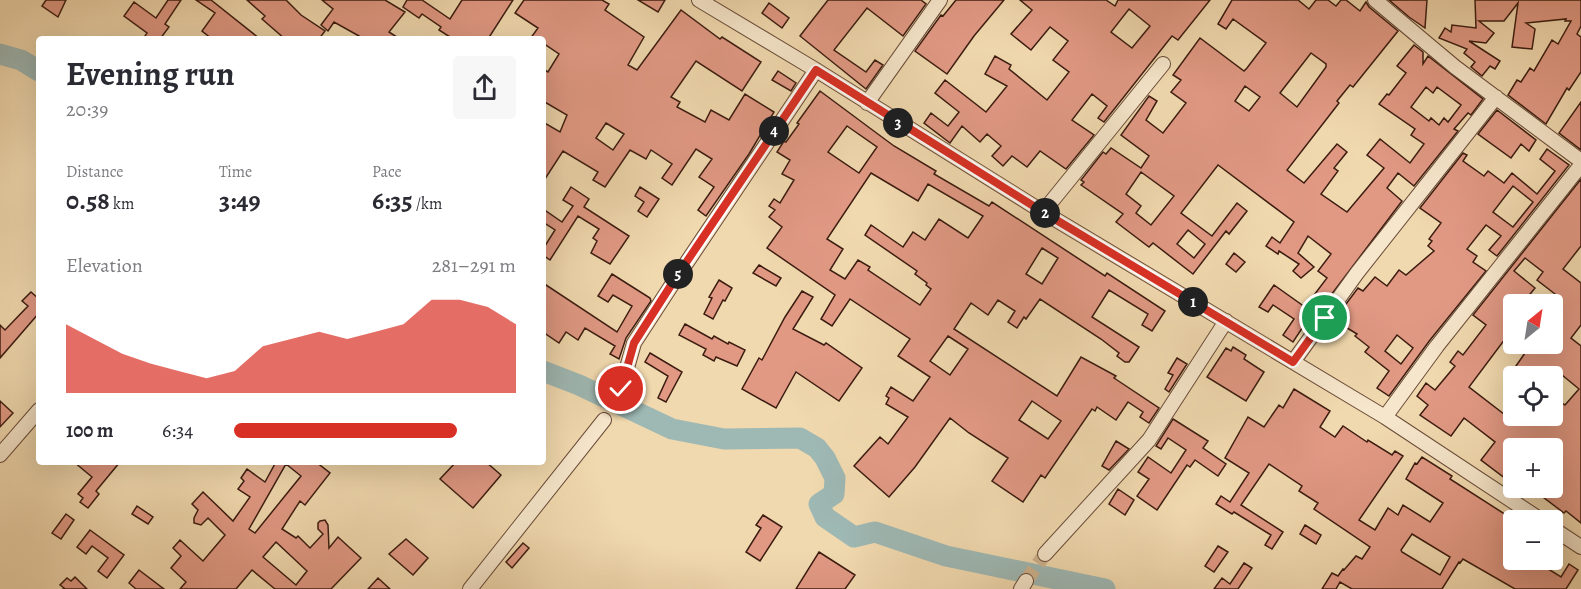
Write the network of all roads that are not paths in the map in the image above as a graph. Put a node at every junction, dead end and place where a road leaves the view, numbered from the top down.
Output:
1 (699, 0) edge
2 (940, 0) edge
3 (1375, 0) edge
4 (1163, 64) dead end
5 (816, 70) junction
6 (1496, 97) junction
7 (867, 103) junction
8 (1581, 163) edge
9 (1043, 212) junction
10 (1226, 321) junction
11 (1293, 362) junction
12 (621, 389) road end
13 (36, 413) edge
14 (1385, 417) junction
15 (604, 420) road end
16 (0, 455) edge
17 (1526, 510) edge
18 (1563, 535) edge
19 (1581, 547) edge
20 (1046, 554) tunnel mouth
21 (470, 589) edge

1 - 5 street
2 - 7 street
3 - 6 street
4 - 9 street
5 - 7 street
5 - 12 street
6 - 8 street
6 - 11 street
7 - 9 street
8 - 14 street
9 - 10 street
10 - 11 street
10 - 20 street
11 - 14 street
13 - 16 street
14 - 17 street
15 - 21 street
18 - 19 street

